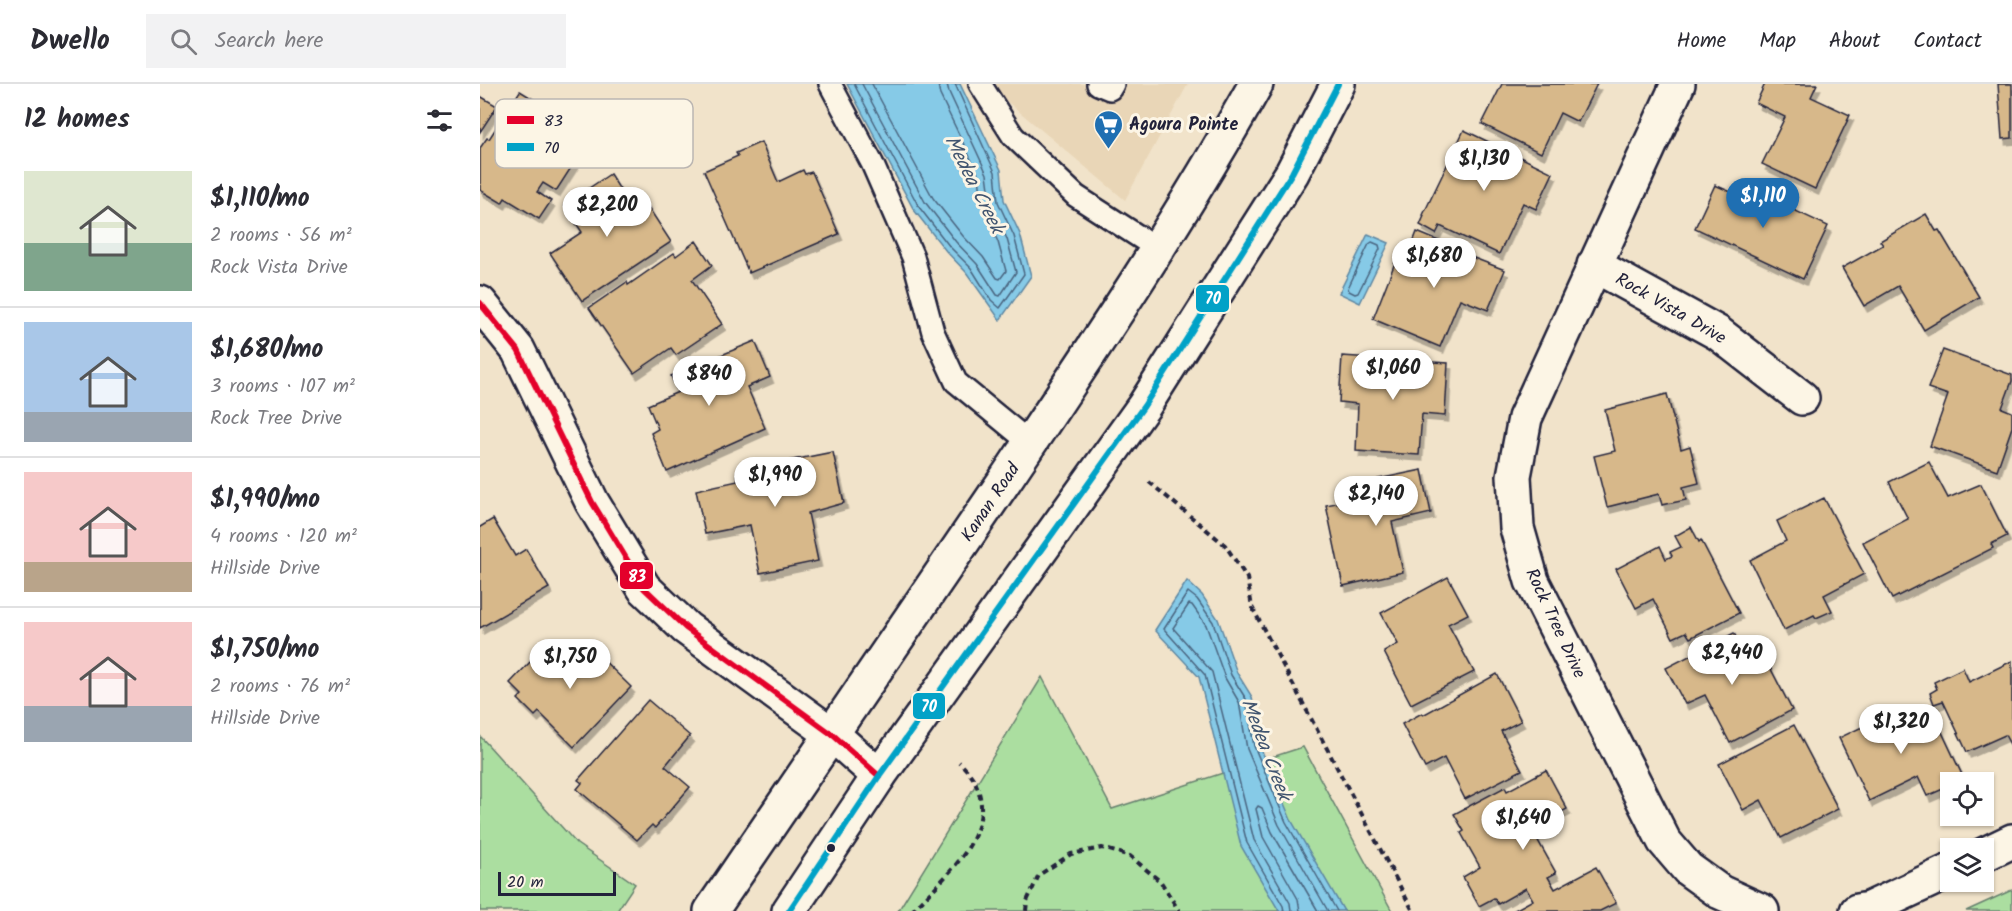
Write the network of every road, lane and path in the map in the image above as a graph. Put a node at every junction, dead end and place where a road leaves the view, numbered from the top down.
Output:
1 (830, 84) edge
2 (980, 84) edge
3 (1098, 84) edge
4 (1113, 84) edge
5 (1256, 84) edge
6 (1338, 84) edge
7 (1678, 84) edge
8 (1158, 249) junction
9 (1594, 265) junction
10 (480, 303) edge
11 (1802, 398) dead end
12 (1030, 443) junction
13 (1149, 483) dead end
14 (833, 735) junction
15 (958, 762) dead end
16 (879, 776) junction
17 (2012, 841) edge
18 (1994, 850) edge
19 (1940, 876) edge
20 (711, 911) edge
21 (789, 911) edge
22 (912, 911) edge
23 (1026, 911) edge
24 (1179, 911) edge
25 (1413, 911) edge
26 (1762, 911) edge
27 (1857, 911) edge

1 - 12 lane
2 - 8 lane
3 - 4 lane
5 - 8 main road, Kanan Road
6 - 16 main road
7 - 9 main road, Rock Tree Drive
8 - 12 main road, Kanan Road
9 - 11 main road, Rock Vista Drive
9 - 26 main road, Rock Tree Drive
10 - 14 main road
12 - 14 main road, Kanan Road
13 - 25 path
14 - 16 main road
14 - 20 main road, Kanan Road
15 - 22 path
16 - 21 main road
17 - 18 main road
19 - 27 main road
23 - 24 path

